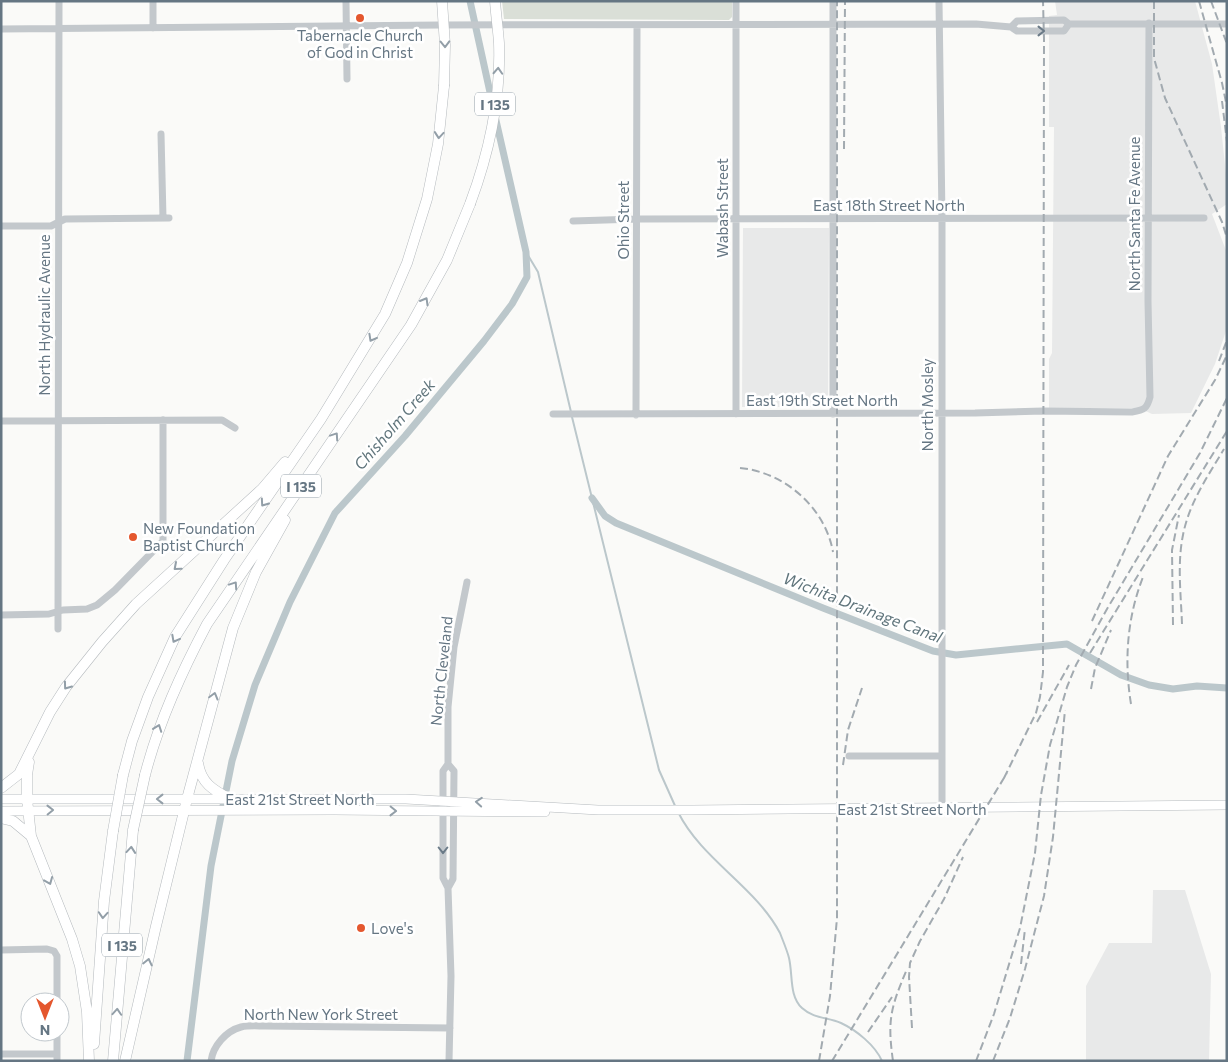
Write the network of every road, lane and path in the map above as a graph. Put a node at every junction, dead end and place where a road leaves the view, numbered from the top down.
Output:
1 (59, 1) edge
2 (153, 1) edge
3 (346, 1) edge
4 (442, 1) edge
5 (495, 1) edge
6 (736, 1) edge
7 (833, 1) edge
8 (939, 1) edge
9 (1149, 23) junction
10 (834, 24) junction
11 (939, 24) junction
12 (1070, 24) junction
13 (1227, 24) edge
14 (636, 25) junction
15 (736, 25) junction
16 (346, 26) junction
17 (1011, 26) junction
18 (59, 28) junction
19 (153, 28) junction
20 (1, 29) edge
21 (347, 79) dead end
22 (161, 134) dead end
23 (1148, 218) junction
24 (1204, 218) dead end
25 (637, 219) junction
26 (736, 219) junction
27 (832, 219) junction
28 (942, 219) junction
29 (574, 221) dead end
30 (58, 222) junction
31 (1, 226) edge
32 (1148, 405) joint
33 (941, 413) junction
34 (553, 414) dead end
35 (736, 414) junction
36 (833, 414) junction
37 (636, 415) junction
38 (321, 419) junction
39 (163, 420) junction
40 (1, 421) edge
41 (58, 421) junction
42 (235, 428) dead end
43 (321, 457) junction
44 (467, 582) dead end
45 (57, 611) junction
46 (1, 615) edge
47 (58, 629) dead end
48 (30, 755) junction
49 (849, 756) dead end
50 (942, 756) junction
51 (197, 760) junction
52 (448, 764) junction
53 (1, 788) edge
54 (1, 799) edge
55 (27, 799) junction
56 (187, 799) junction
57 (230, 799) junction
58 (443, 801) junction
59 (454, 801) junction
60 (1227, 805) edge
61 (942, 808) junction
62 (28, 810) junction
63 (598, 810) junction
64 (1, 811) edge
65 (185, 811) junction
66 (443, 811) junction
67 (453, 811) junction
68 (1, 818) edge
69 (31, 836) junction
70 (448, 888) junction
71 (1, 950) edge
72 (57, 992) edge
73 (450, 1028) junction
74 (57, 1042) edge
75 (1, 1054) edge
76 (57, 1057) edge
77 (91, 1061) edge
78 (114, 1061) edge
79 (125, 1061) edge
80 (211, 1061) edge
81 (449, 1061) edge

1 - 18 street, North Hydraulic Avenue
2 - 19 street
3 - 16 street
4 -> 38 highway, I 135, bridge
43 -> 5 highway, I 135, bridge
6 - 15 street, Wabash Street
7 - 10 street
8 - 11 street, North Mosley
9 - 12 street
9 - 13 street
9 - 23 street, North Santa Fe Avenue
10 - 11 street
10 - 15 street
10 - 27 street
11 - 17 street
11 - 28 street, North Mosley
12 - 17 street
17 -> 12 street
14 - 15 street
14 - 16 street
14 - 25 street, Ohio Street
15 - 26 street, Wabash Street
16 - 19 street
16 - 21 street
18 - 19 street
18 - 20 street
18 - 30 street, North Hydraulic Avenue
22 - 30 street
23 - 24 street, East 18th Street North
23 - 28 street, East 18th Street North
23 - 32 street, North Santa Fe Avenue
25 - 26 street, East 18th Street North
25 - 29 street, East 18th Street North
25 - 37 street, Ohio Street
26 - 27 street, East 18th Street North
26 - 35 street, Wabash Street
27 - 28 street, East 18th Street North
27 - 36 street
28 - 33 street, North Mosley
30 - 31 street
30 - 41 street, North Hydraulic Avenue
32 - 33 street, East 19th Street North
33 - 36 street, East 19th Street North
33 - 50 street, North Mosley
34 - 37 street, East 19th Street North
35 - 36 street, East 19th Street North
35 - 37 street, East 19th Street North
38 -> 48 highway
38 -> 77 highway, I 135, bridge
39 - 41 street
39 - 42 street
39 - 45 street
40 - 41 street
41 - 45 street, North Hydraulic Avenue
51 -> 43 highway
78 -> 43 highway, I 135, bridge
44 - 52 street, North Cleveland
45 - 46 street
45 - 47 street, North Hydraulic Avenue
48 - 53 highway
48 - 55 highway
49 - 50 street
50 - 61 street, North Mosley
51 - 56 highway
51 - 57 highway
52 - 58 street, North Cleveland
52 - 59 street, North Cleveland
54 - 55 main road, East 21st Street North
56 -> 55 main road, East 21st Street North
55 - 62 highway
56 - 57 main road, East 21st Street North
56 - 65 highway
57 - 58 main road, East 21st Street North
58 - 59 main road, East 21st Street North
58 - 66 street, North Cleveland
63 -> 59 main road, East 21st Street North
59 - 67 street, North Cleveland
60 - 61 main road, East 21st Street North
61 - 63 main road, East 21st Street North
62 - 64 main road, East 21st Street North
62 -> 65 main road, East 21st Street North
62 - 69 highway
63 - 67 main road, East 21st Street North
65 -> 66 main road, East 21st Street North
79 -> 65 highway
66 - 67 main road, East 21st Street North
66 -> 70 street, North Cleveland
67 - 70 street, North Cleveland
68 - 69 highway
69 -> 77 highway
70 - 73 street, North Cleveland
71 - 72 street
73 - 80 street, North New York Street
73 - 81 street, North Cleveland
74 - 76 street
75 - 76 street

